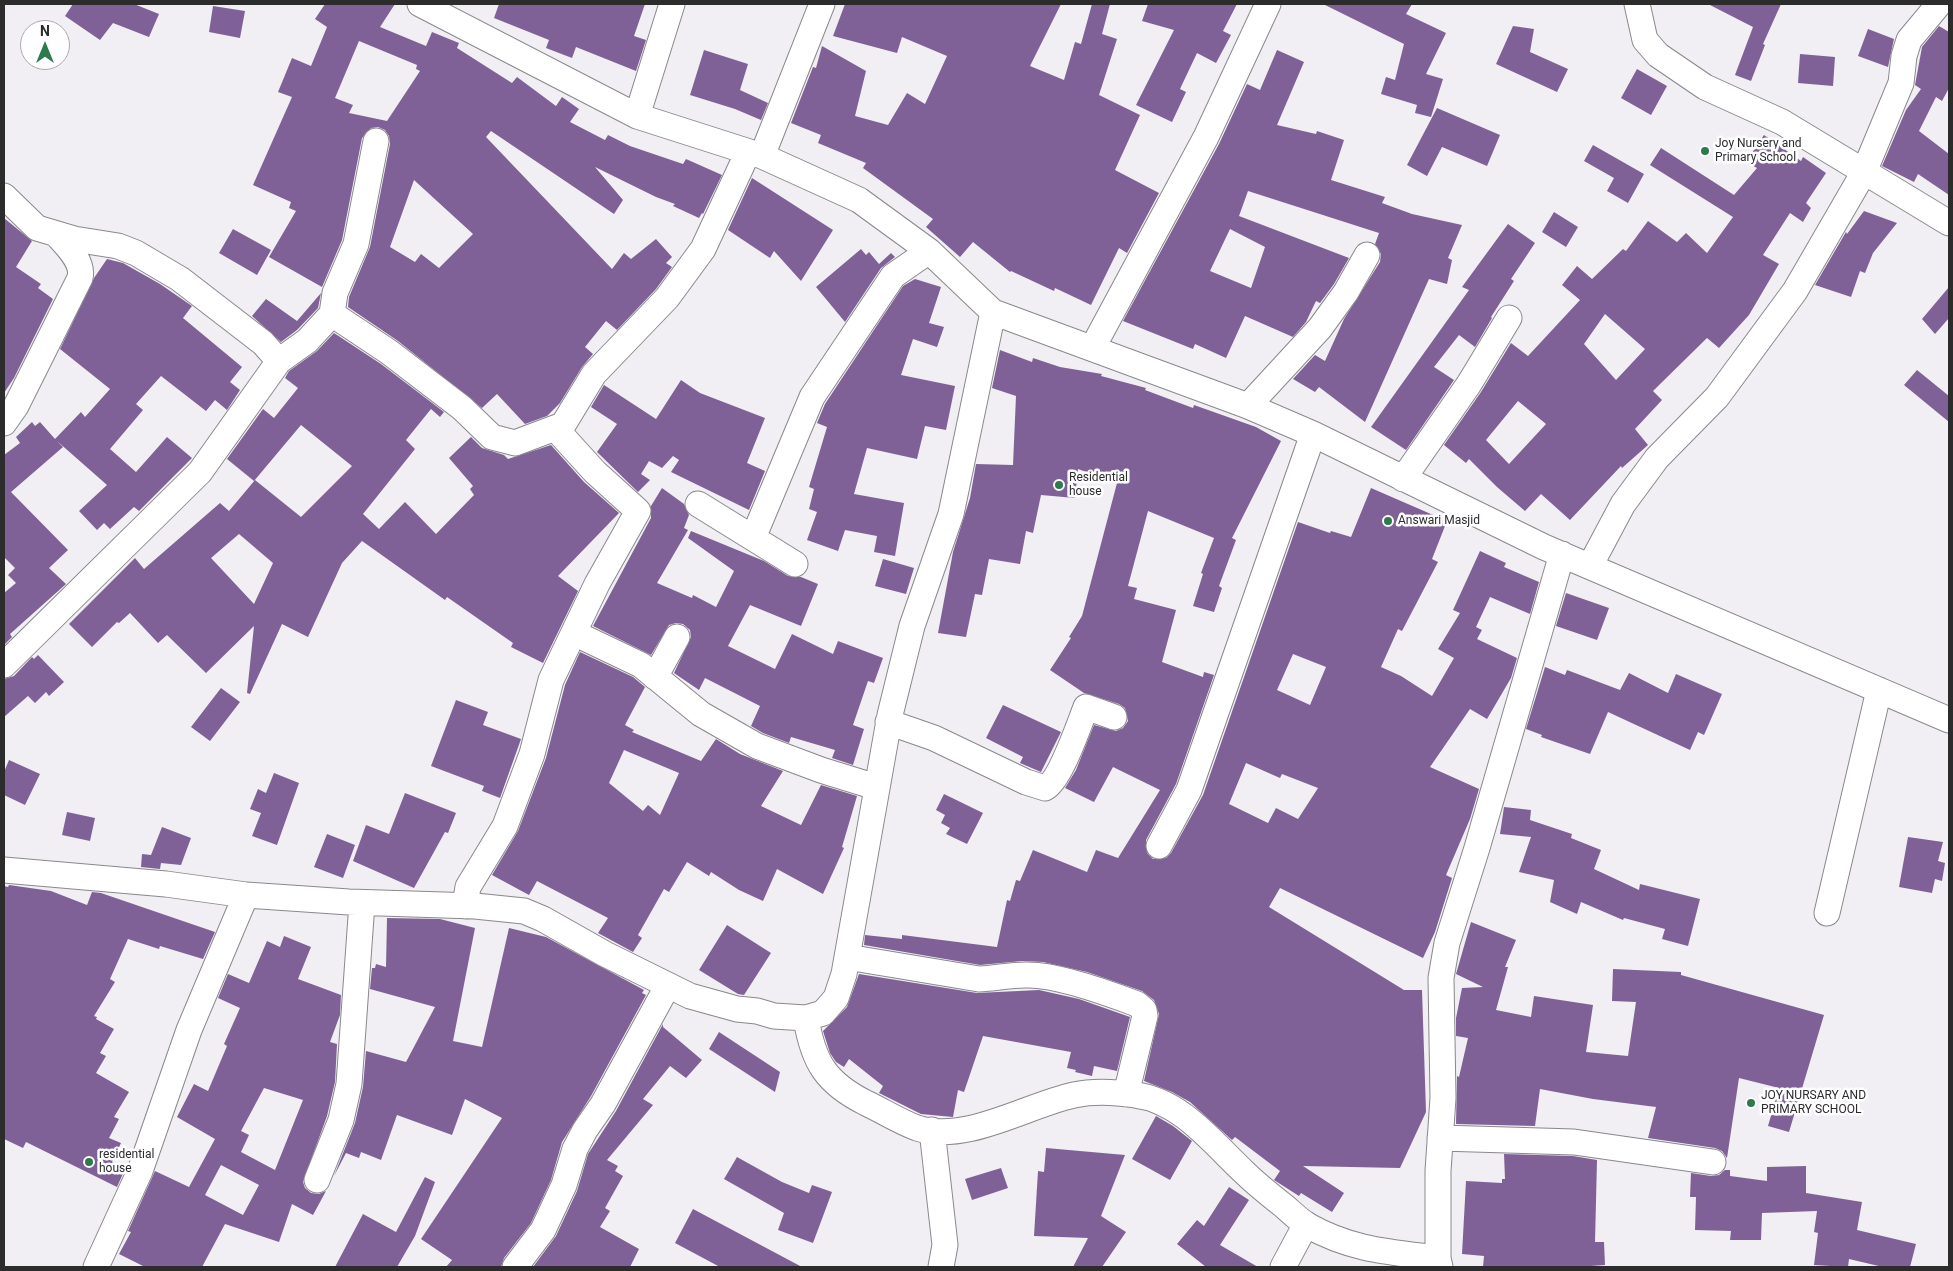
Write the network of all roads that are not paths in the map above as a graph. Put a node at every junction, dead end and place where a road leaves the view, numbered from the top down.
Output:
1 (420, 4) edge
2 (672, 4) edge
3 (822, 4) edge
4 (1268, 4) edge
5 (1637, 4) edge
6 (1939, 4) edge
7 (636, 116) junction
8 (376, 141) dead end
9 (756, 154) junction
10 (1864, 172) junction
11 (4, 196) edge
12 (1949, 223) edge
13 (57, 235) junction
14 (929, 251) junction
15 (1367, 255) dead end
16 (993, 312) junction
17 (332, 314) junction
18 (1509, 318) dead end
19 (1094, 347) junction
20 (279, 361) junction
21 (1248, 406) junction
22 (4, 423) edge
23 (555, 428) junction
24 (1313, 434) junction
25 (1403, 479) junction
26 (698, 504) dead end
27 (753, 538) junction
28 (1562, 554) junction
29 (795, 564) dead end
30 (1590, 566) junction
31 (574, 633) junction
32 (677, 637) dead end
33 (4, 665) edge
34 (655, 677) junction
35 (1879, 690) junction
36 (1114, 717) dead end
37 (1949, 720) edge
38 (888, 722) junction
39 (876, 787) junction
40 (1159, 846) dead end
41 (4, 870) edge
42 (246, 895) junction
43 (362, 903) junction
44 (466, 906) junction
45 (1828, 913) dead end
46 (847, 957) junction
47 (668, 985) junction
48 (806, 1018) junction
49 (1126, 1094) junction
50 (932, 1130) junction
51 (1440, 1138) junction
52 (1713, 1162) dead end
53 (317, 1180) dead end
54 (1306, 1224) junction
55 (1439, 1263) edge
56 (96, 1267) edge
57 (515, 1267) edge
58 (941, 1267) edge
59 (1282, 1267) edge

1 - 7 street
2 - 7 street
3 - 9 street
4 - 19 street
5 - 10 street
6 - 10 street
7 - 9 street
8 - 17 street
9 - 14 street
9 - 23 street
10 - 12 street
10 - 30 street
11 - 13 street
13 - 20 street
13 - 22 street
14 - 16 street
14 - 27 street
15 - 21 street
16 - 19 street
16 - 38 street
17 - 20 street
17 - 23 street
18 - 25 street
19 - 21 street
20 - 33 street
21 - 24 street
23 - 31 street
24 - 25 street
24 - 40 street
25 - 28 street
26 - 27 street
27 - 29 street
28 - 30 street
28 - 51 street
30 - 35 street
31 - 34 street
31 - 44 street
32 - 34 street
34 - 39 street
35 - 37 street
35 - 45 street
36 - 38 street
38 - 39 street
39 - 46 street
41 - 42 street
42 - 43 street
42 - 56 street
43 - 44 street
43 - 53 street
44 - 47 street
46 - 48 street
46 - 49 street
47 - 48 street
47 - 57 street
48 - 50 street
49 - 50 street
49 - 54 street
50 - 58 street
51 - 52 street
51 - 55 street
54 - 55 street
54 - 59 street

